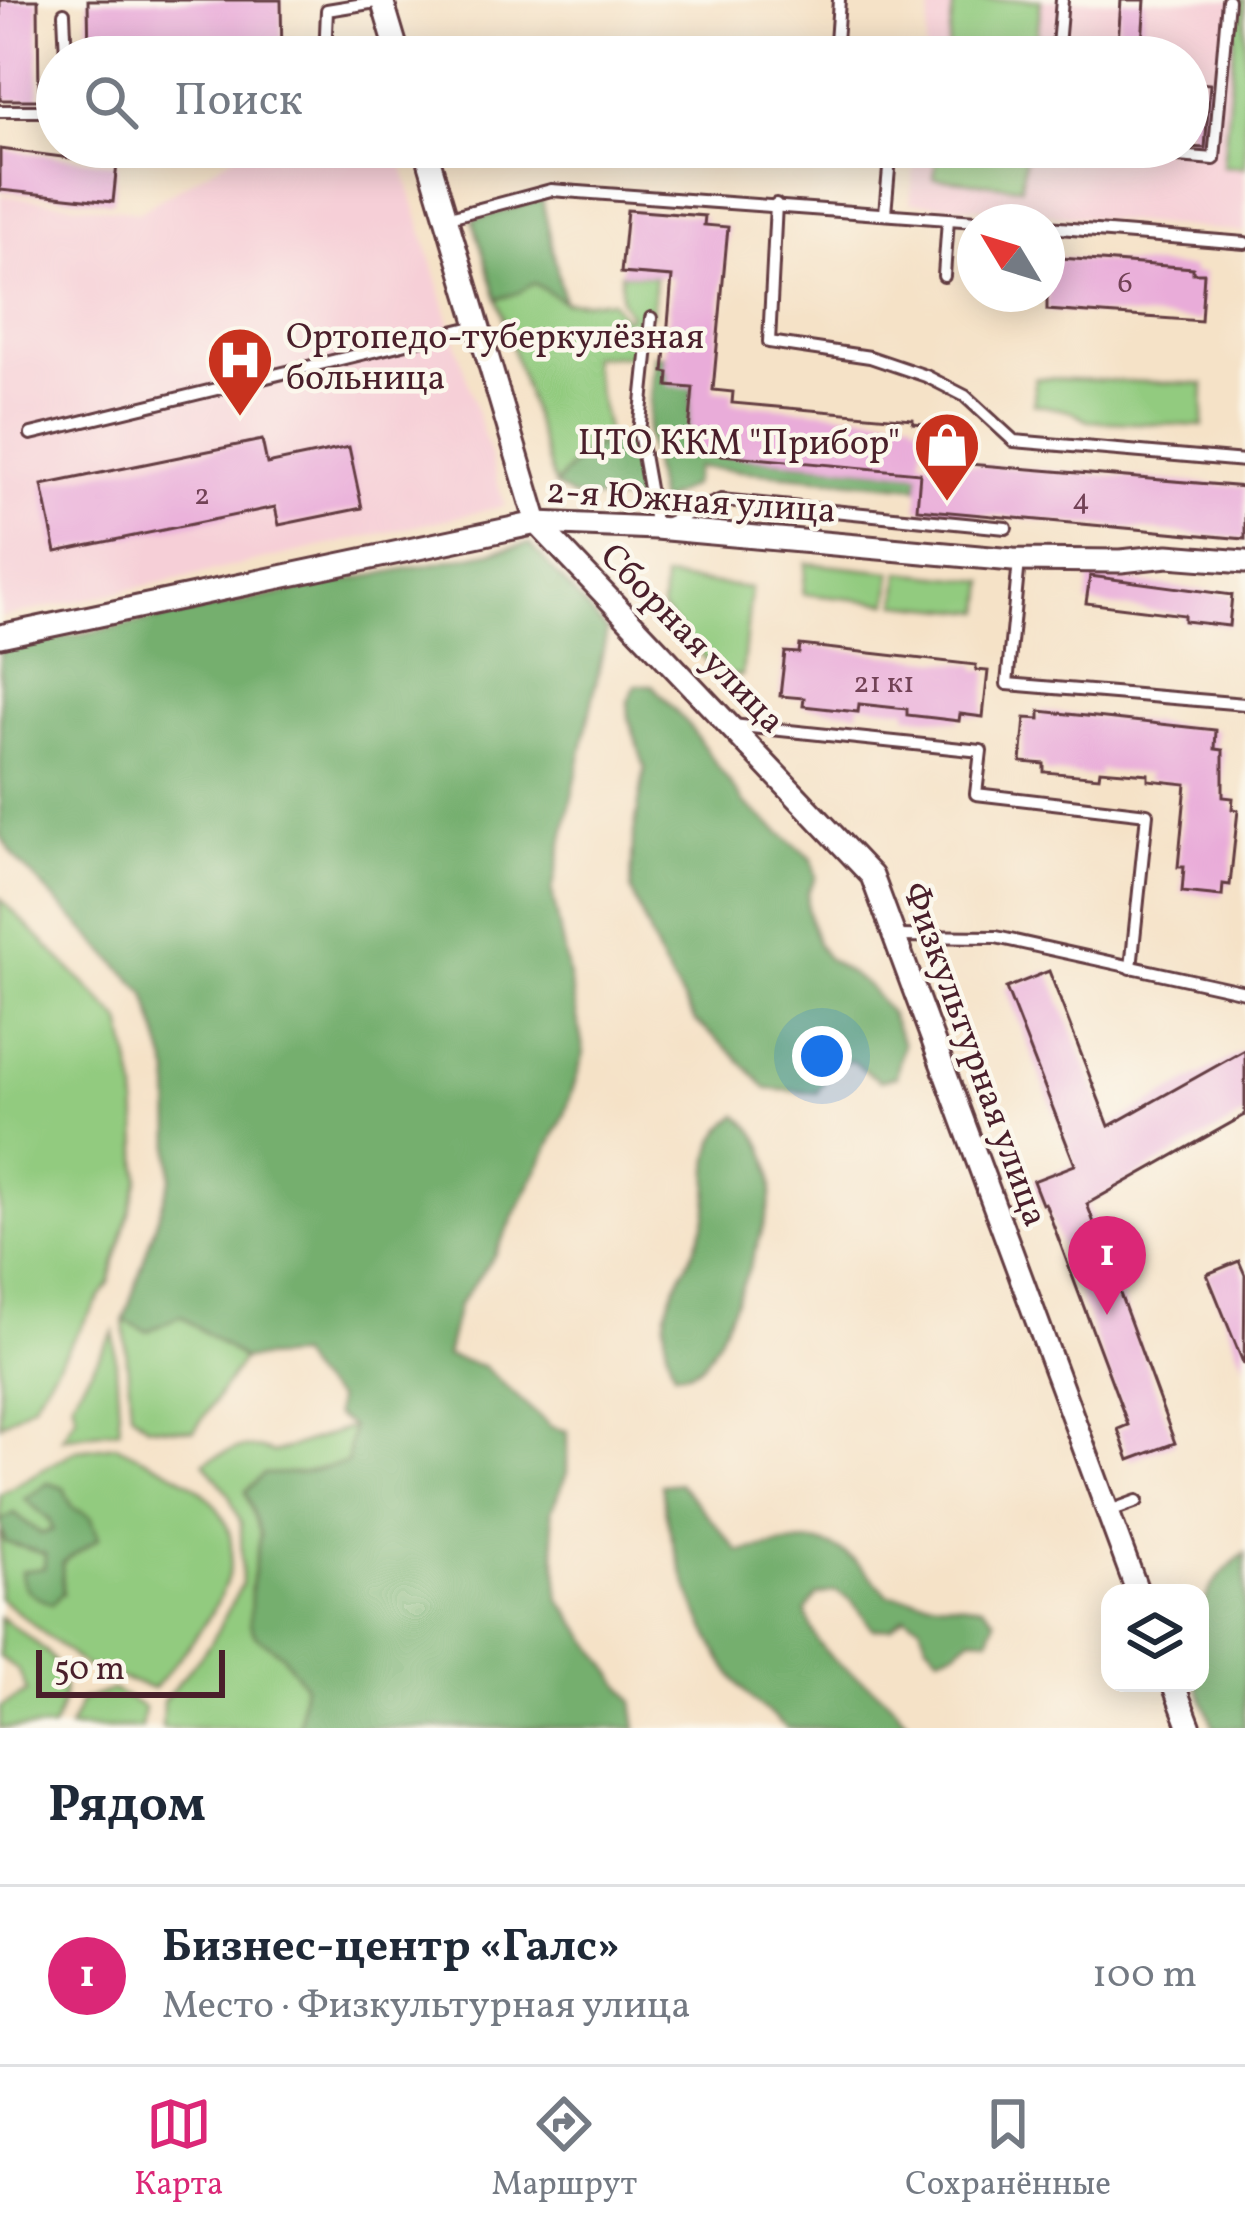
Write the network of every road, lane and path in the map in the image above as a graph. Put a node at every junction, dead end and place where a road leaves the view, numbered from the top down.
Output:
1 (839, 0) edge
2 (1062, 0) edge
3 (1228, 0) edge
4 (382, 1) edge
5 (64, 13) dead end
6 (65, 36) edge
7 (326, 36) edge
8 (393, 36) edge
9 (836, 36) edge
10 (1059, 36) edge
11 (0, 111) edge
12 (36, 111) edge
13 (1209, 158) edge
14 (431, 168) edge
15 (889, 168) edge
16 (776, 204) junction
17 (885, 213) junction
18 (446, 218) junction
19 (948, 218) junction
20 (957, 219) edge
21 (1065, 228) edge
22 (1245, 243) edge
23 (944, 275) dead end
24 (651, 318) dead end
25 (479, 326) junction
26 (31, 434) dead end
27 (1245, 461) edge
28 (537, 523) junction
29 (656, 528) junction
30 (1006, 528) dead end
31 (1019, 560) junction
32 (1245, 562) edge
33 (0, 636) edge
34 (1245, 704) edge
35 (727, 725) junction
36 (872, 876) joint
37 (894, 936) junction
38 (1131, 968) junction
39 (1245, 992) edge
40 (1137, 1501) dead end
41 (1107, 1512) junction
42 (1135, 1584) edge
43 (1176, 1692) edge
44 (1190, 1728) edge

1 - 9 lane
2 - 10 lane
3 - 13 lane
4 - 7 lane
4 - 8 street
5 - 6 lane
11 - 12 lane
14 - 18 street, Сборная улица
15 - 17 lane
16 - 17 lane
16 - 18 lane
16 - 27 lane
17 - 19 lane
18 - 25 street, Сборная улица
19 - 20 lane
19 - 23 lane
21 - 22 lane
24 - 29 lane
25 - 26 lane
25 - 28 street, Сборная улица
28 - 29 street, 2-я Южная улица
28 - 33 street, 2-я Южная улица
28 - 35 street, Сборная улица
29 - 30 lane
29 - 31 street, 2-я Южная улица
31 - 32 street, 2-я Южная улица
31 - 34 lane
35 - 36 street, Сборная улица
35 - 38 lane
36 - 37 street, Физкультурная улица
37 - 38 lane
37 - 41 street, Физкультурная улица
38 - 39 lane
40 - 41 lane
41 - 42 street, Физкультурная улица
43 - 44 street

